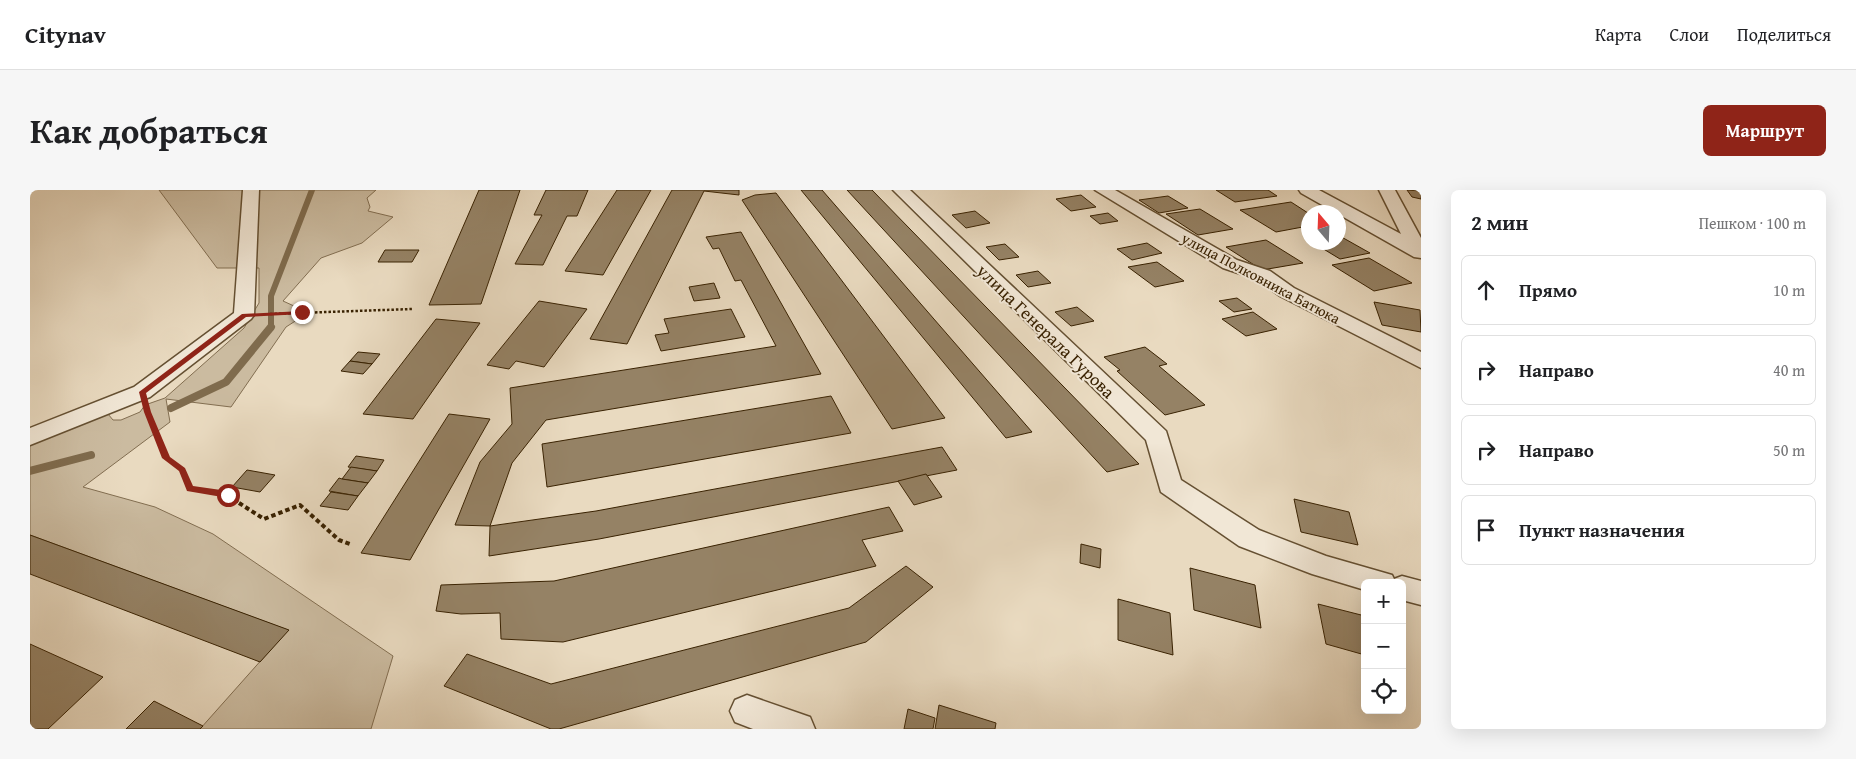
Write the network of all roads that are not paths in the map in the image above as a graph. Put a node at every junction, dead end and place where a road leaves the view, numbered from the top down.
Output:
1 (251, 190) edge
2 (900, 190) edge
3 (1103, 190) edge
4 (1307, 190) edge
5 (1387, 190) edge
6 (1420, 253) edge
7 (1421, 361) edge
8 (30, 437) edge
9 (1368, 579) edge
10 (1406, 589) edge
11 (1421, 593) edge
12 (747, 711) dead end
13 (798, 729) edge

1 - 8 street
2 - 9 street, улица Генерала Гурова
3 - 7 street, улица Полковника Батюка
4 - 6 street
5 - 6 street
10 - 11 street
12 - 13 street

